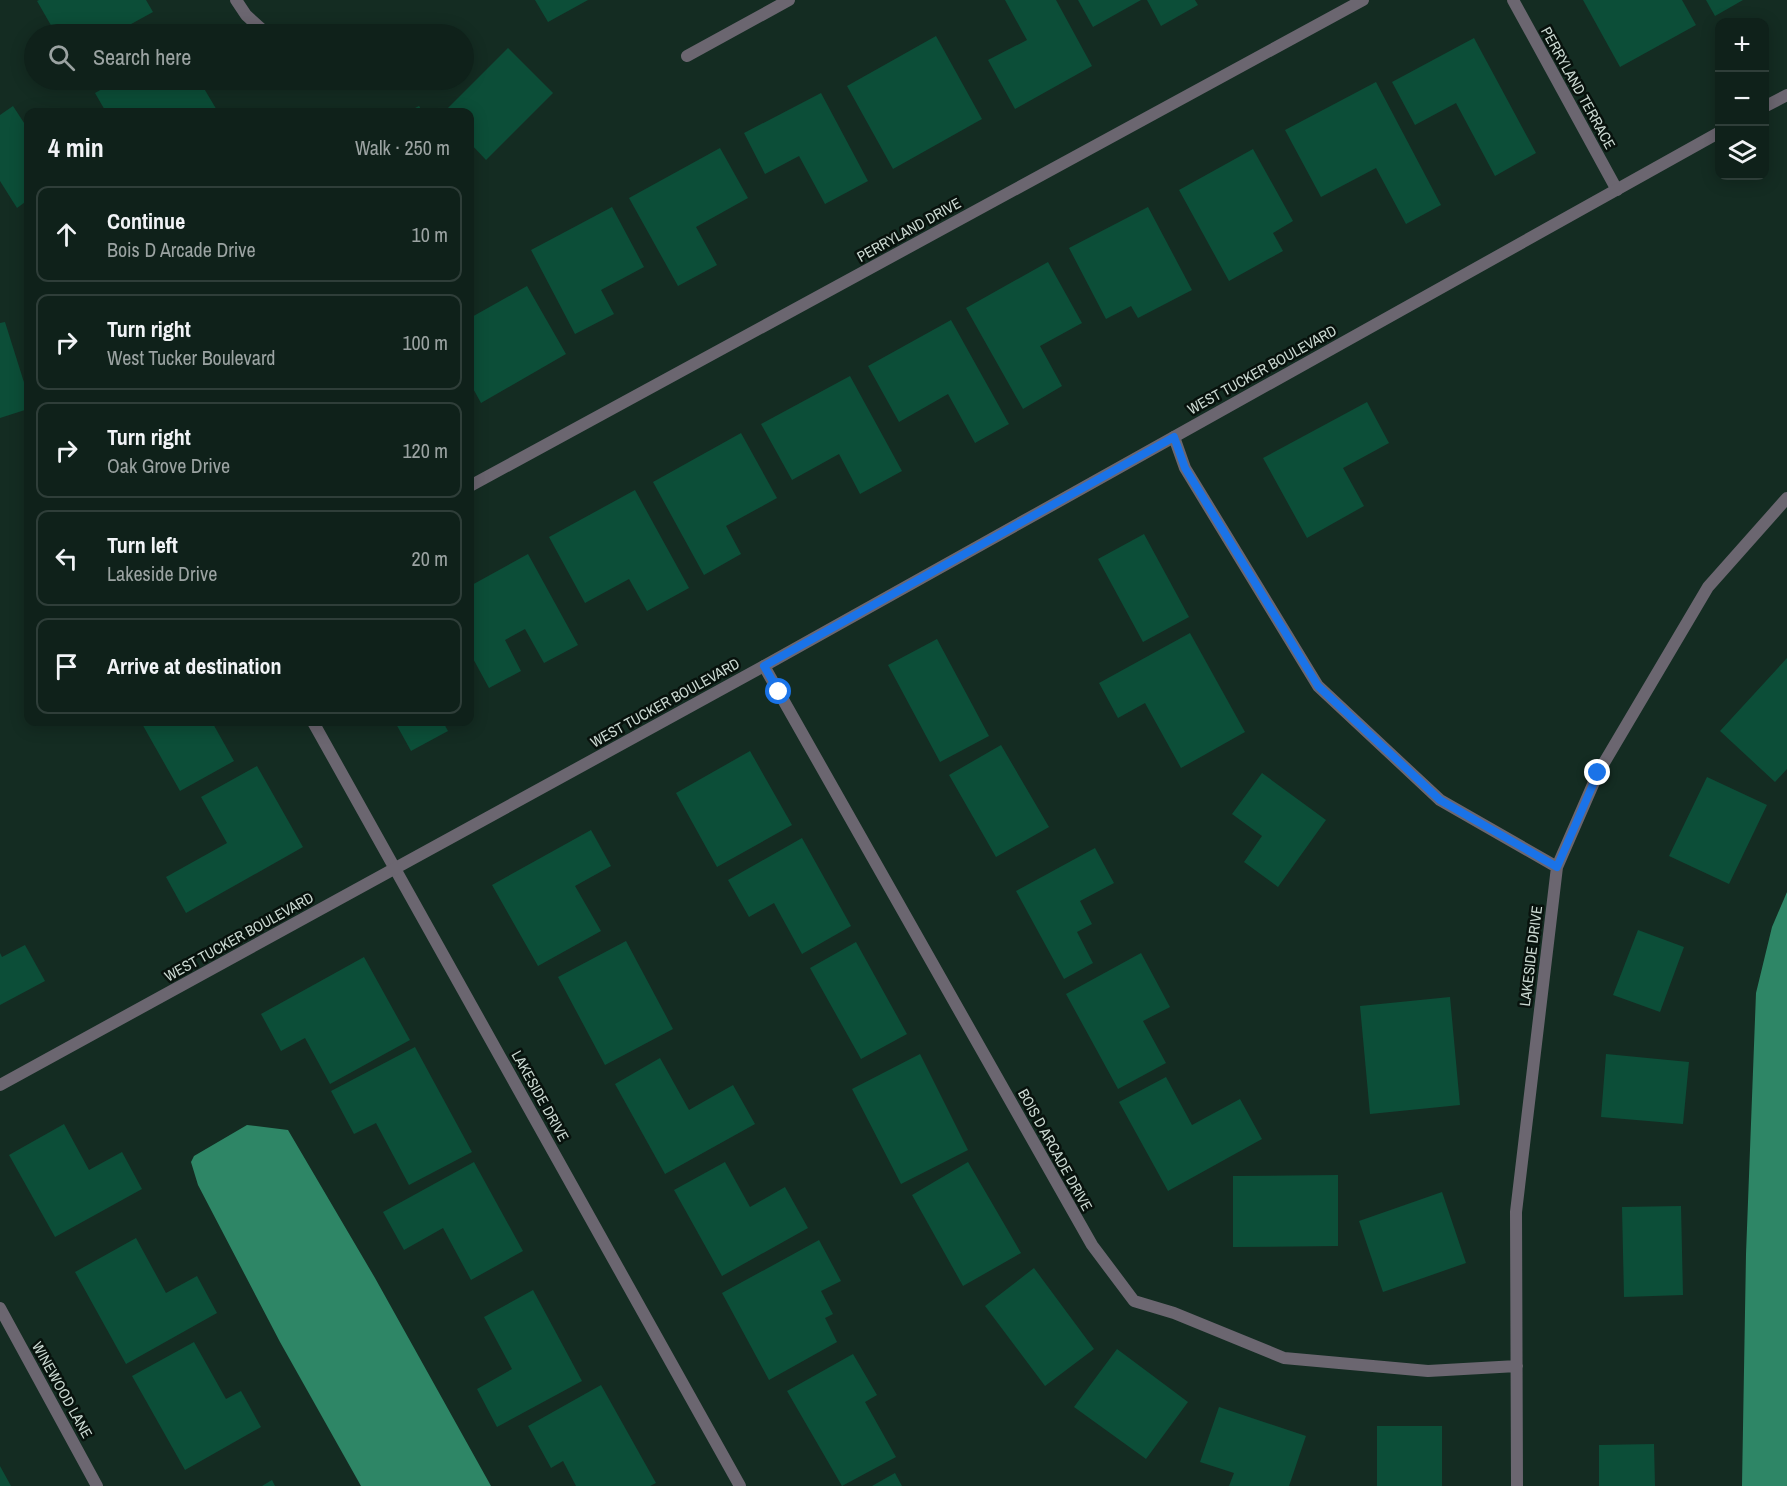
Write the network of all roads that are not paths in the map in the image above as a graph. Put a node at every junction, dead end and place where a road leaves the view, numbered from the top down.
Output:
1 (236, 0) edge
2 (789, 0) edge
3 (1363, 0) edge
4 (1513, 0) edge
5 (258, 24) edge
6 (687, 56) dead end
7 (1787, 95) edge
8 (1769, 104) edge
9 (1715, 134) edge
10 (1617, 190) junction
11 (1174, 437) junction
12 (474, 484) edge
13 (1787, 498) edge
14 (764, 666) junction
15 (315, 726) edge
16 (1557, 867) junction
17 (395, 868) junction
18 (0, 1085) edge
19 (0, 1308) edge
20 (1517, 1366) junction
21 (97, 1486) edge
22 (740, 1486) edge
23 (1517, 1486) edge

1 - 5 street
2 - 6 street
3 - 12 street, PERRYLAND DRIVE
4 - 10 street, PERRYLAND TERRACE
7 - 8 street
9 - 10 street, WEST TUCKER BOULEVARD
10 - 11 street, WEST TUCKER BOULEVARD
11 - 14 street, WEST TUCKER BOULEVARD
11 - 16 street
13 - 16 street, LAKESIDE DRIVE
14 - 17 street, WEST TUCKER BOULEVARD
14 - 20 street, BOIS D ARCADE DRIVE
15 - 17 street, LAKESIDE DRIVE
16 - 20 street, LAKESIDE DRIVE
17 - 18 street, WEST TUCKER BOULEVARD
17 - 22 street, LAKESIDE DRIVE
19 - 21 street, WINEWOOD LANE
20 - 23 street, LAKESIDE DRIVE

